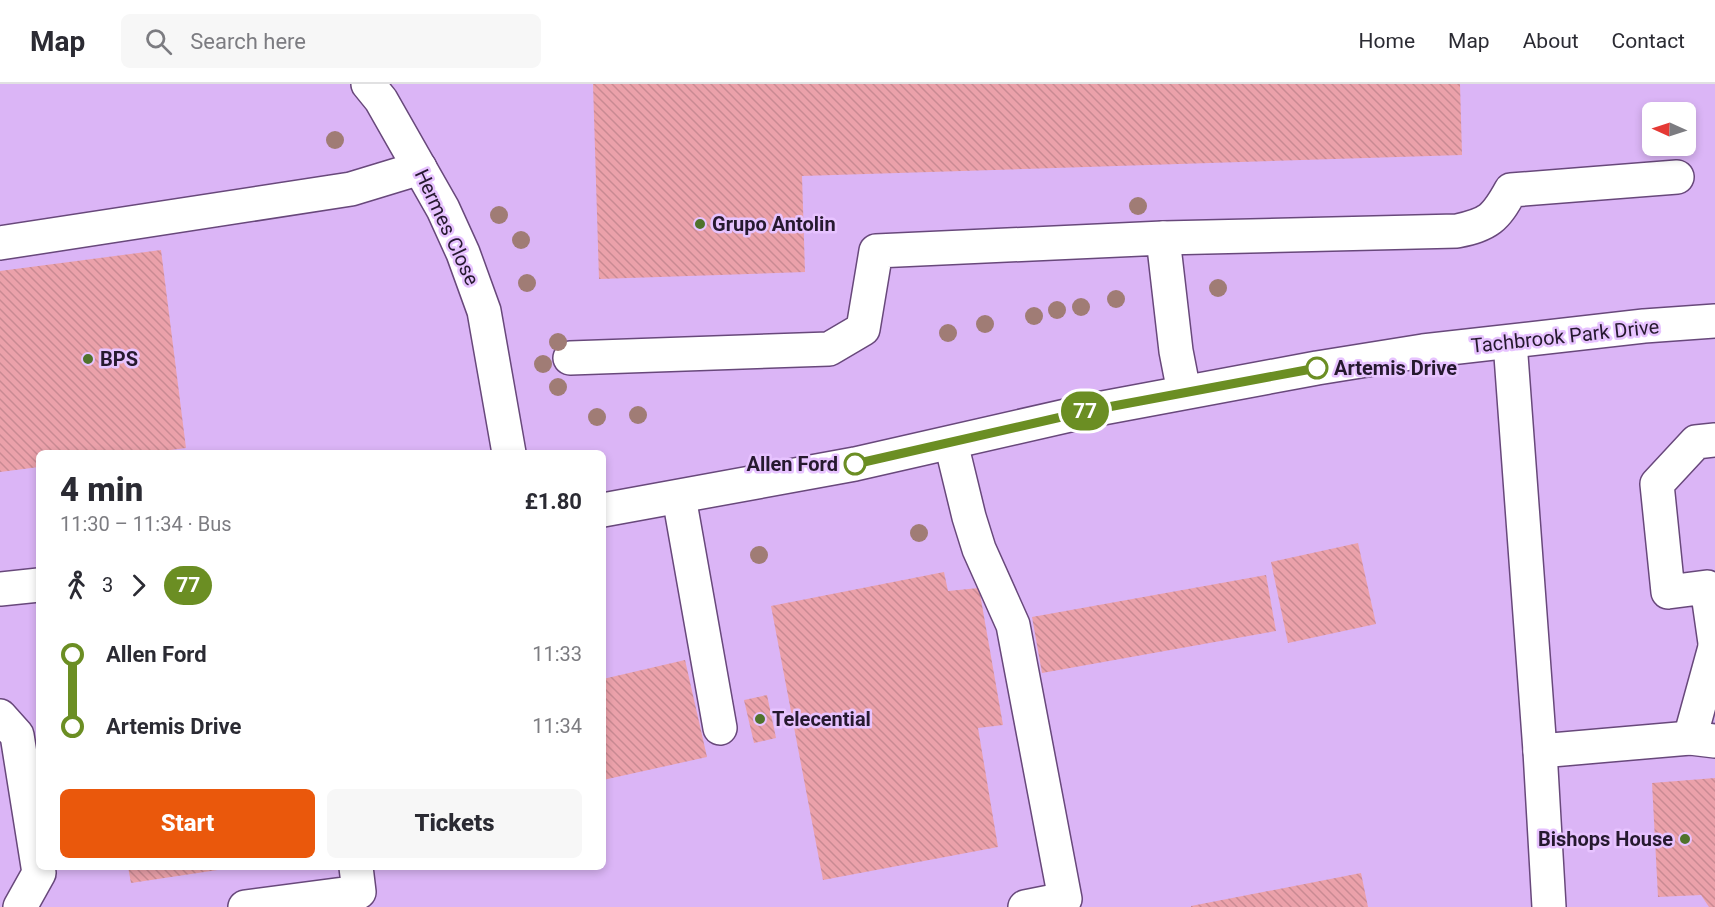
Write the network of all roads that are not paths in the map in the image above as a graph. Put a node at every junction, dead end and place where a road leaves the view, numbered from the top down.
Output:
1 (368, 84) edge
2 (420, 168) junction
3 (1677, 177) dead end
4 (1163, 238) junction
5 (0, 243) edge
6 (1715, 321) edge
7 (1510, 342) junction
8 (570, 358) dead end
9 (1184, 392) junction
10 (1715, 440) edge
11 (951, 443) junction
12 (508, 450) edge
13 (679, 497) junction
14 (606, 509) edge
15 (36, 585) edge
16 (0, 589) edge
17 (1715, 645) edge
18 (0, 716) edge
19 (720, 728) dead end
20 (1703, 740) edge
21 (1540, 751) junction
22 (36, 854) edge
23 (39, 870) edge
24 (356, 870) edge
25 (20, 907) edge
26 (244, 907) edge
27 (1025, 907) edge
28 (1549, 907) edge

1 - 2 street, Hermes Close
2 - 5 street
2 - 12 street, Hermes Close
3 - 4 street
4 - 8 street
4 - 9 street
6 - 7 street, Tachbrook Park Drive
7 - 9 street, Tachbrook Park Drive
7 - 21 street
9 - 11 street, Tachbrook Park Drive
10 - 17 street
11 - 13 street, Tachbrook Park Drive
11 - 27 street
13 - 14 street, Tachbrook Park Drive
13 - 19 street
15 - 16 street
17 - 20 street
18 - 22 street
20 - 21 street
21 - 28 street
23 - 25 street
24 - 26 street

